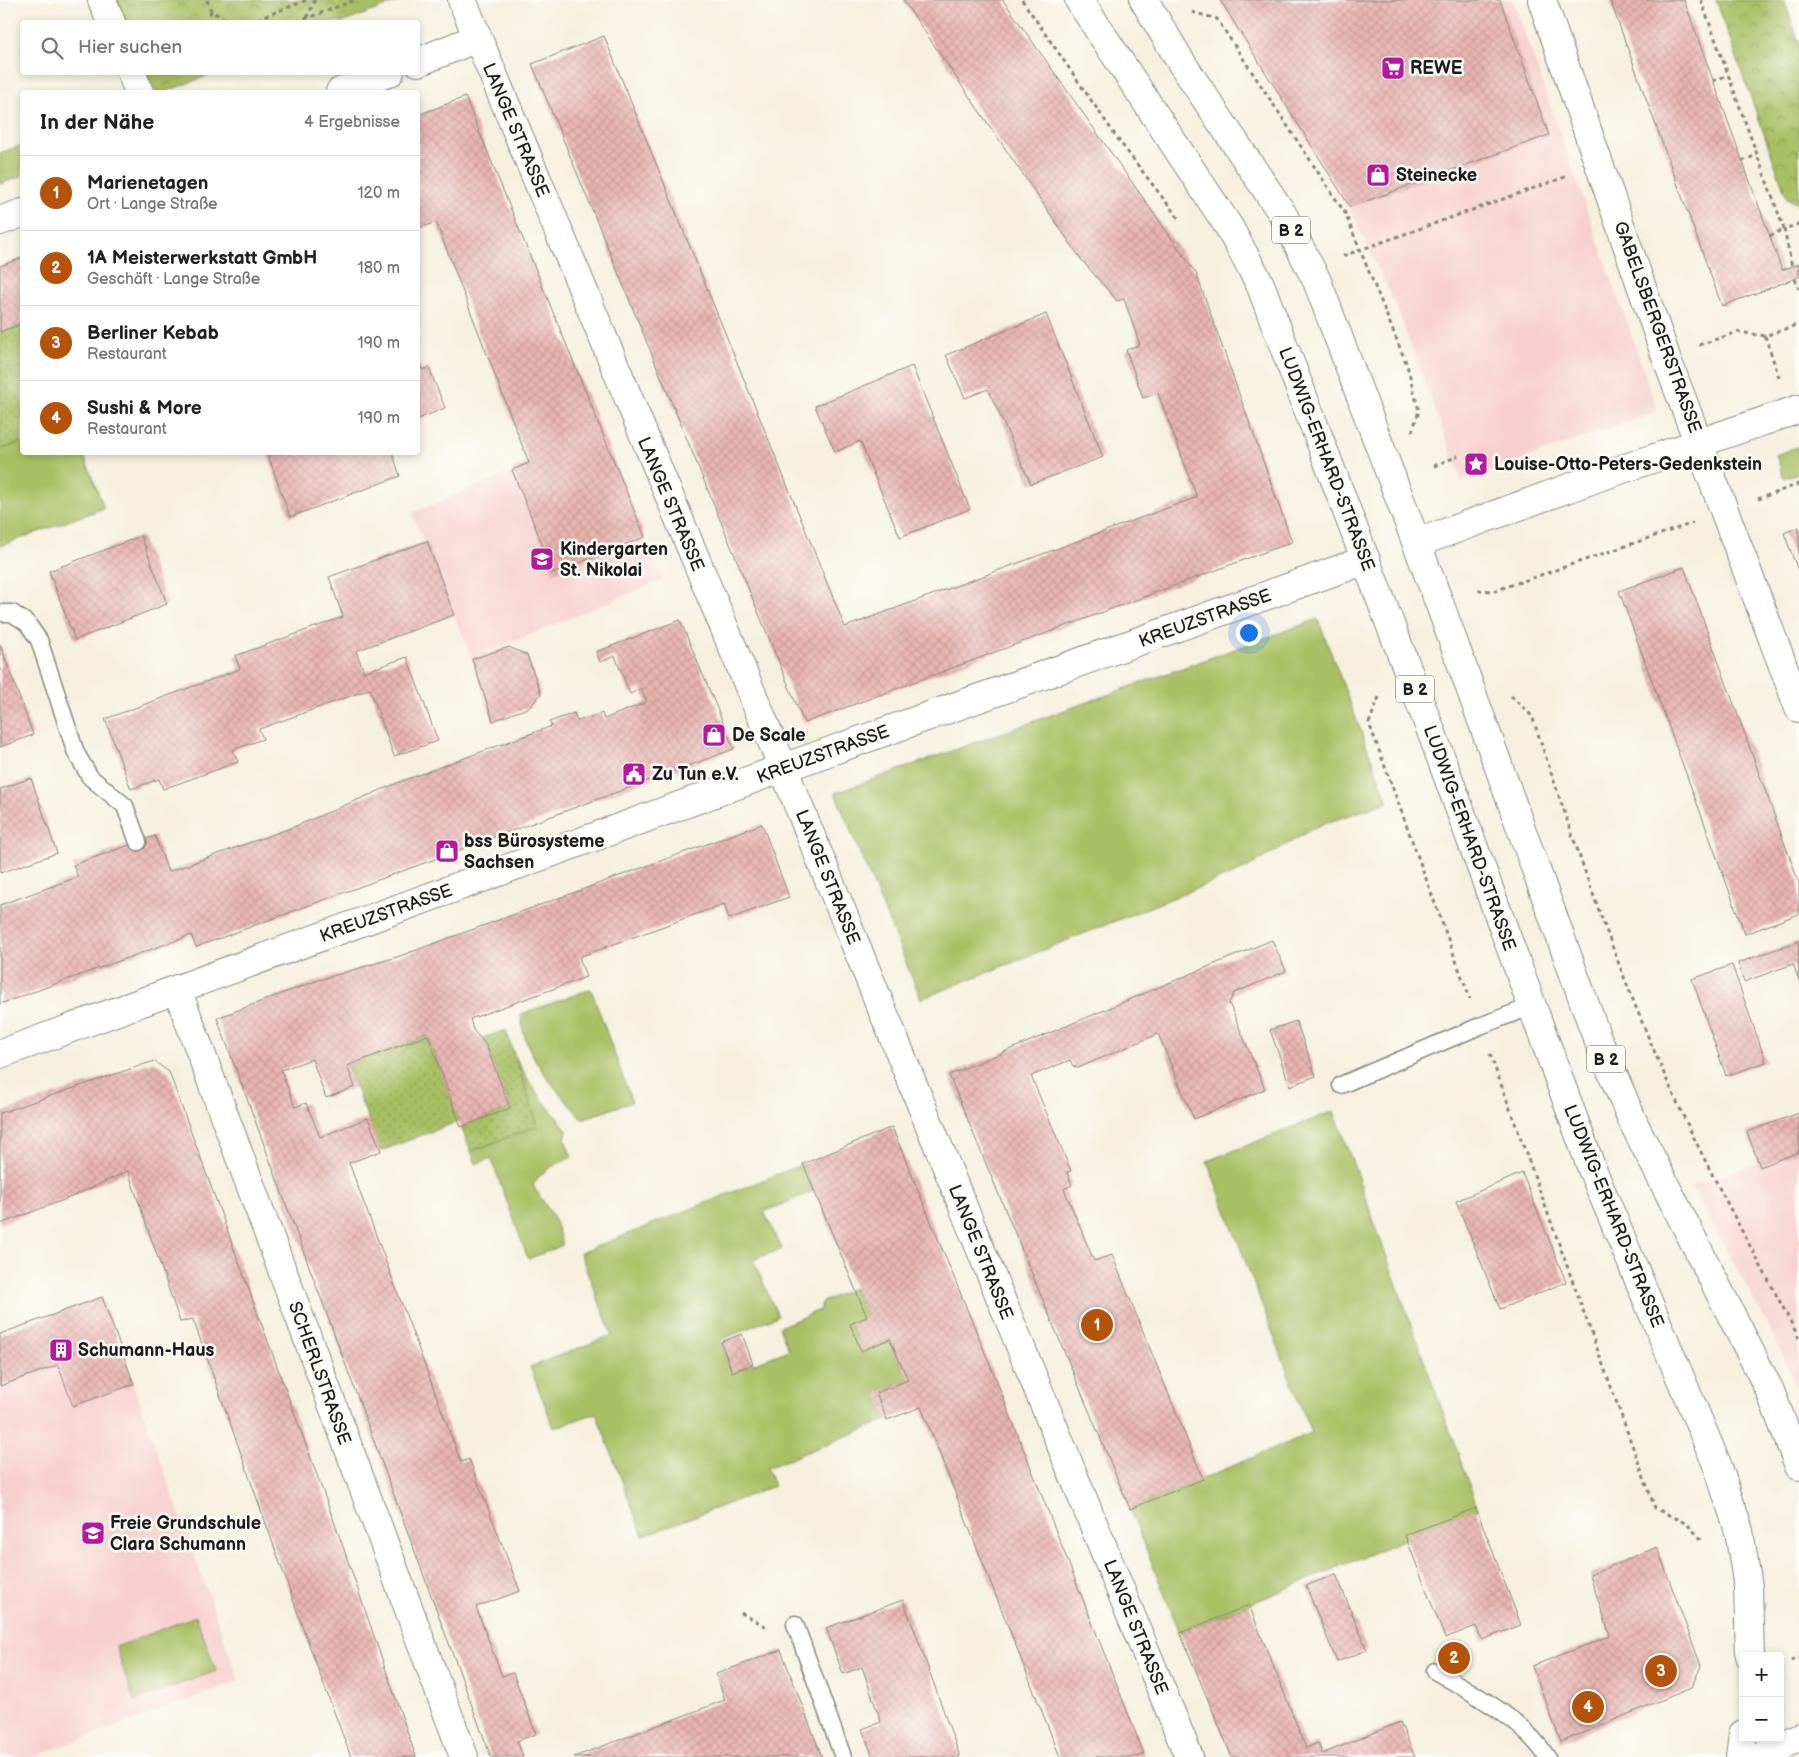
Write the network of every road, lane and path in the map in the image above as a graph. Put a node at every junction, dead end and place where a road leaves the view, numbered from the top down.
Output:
1 (102, 0) edge
2 (208, 0) edge
3 (307, 0) edge
4 (315, 0) edge
5 (341, 0) edge
6 (355, 0) edge
7 (462, 0) edge
8 (1022, 0) edge
9 (1079, 0) edge
10 (1144, 0) edge
11 (1542, 0) edge
12 (1701, 0) edge
13 (338, 7) junction
14 (211, 11) junction
15 (307, 19) junction
16 (1217, 19) dead end
17 (110, 20) edge
18 (207, 20) edge
19 (227, 20) edge
20 (255, 20) edge
21 (304, 20) edge
22 (477, 38) junction
23 (420, 61) edge
24 (132, 75) edge
25 (382, 75) edge
26 (1728, 76) junction
27 (1713, 81) dead end
28 (138, 90) edge
29 (345, 90) edge
30 (1758, 155) junction
31 (1742, 161) dead end
32 (1564, 177) dead end
33 (20, 214) edge
34 (0, 221) edge
35 (1183, 224) dead end
36 (1799, 224) edge
37 (1784, 229) junction
38 (1770, 236) dead end
39 (1360, 249) junction
40 (1792, 267) dead end
41 (1310, 268) junction
42 (1795, 279) dead end
43 (1799, 289) edge
44 (1799, 324) edge
45 (1765, 336) junction
46 (1666, 357) junction
47 (1795, 410) edge
48 (1419, 411) dead end
49 (1700, 443) junction
50 (1458, 456) dead end
51 (1434, 466) dead end
52 (1799, 484) edge
53 (1726, 511) junction
54 (1416, 543) junction
55 (1366, 560) junction
56 (1478, 590) dead end
57 (0, 613) edge
58 (1799, 708) edge
59 (1532, 716) dead end
60 (1370, 723) dead end
61 (783, 768) junction
62 (138, 842) dead end
63 (177, 989) junction
64 (1532, 1006) junction
65 (1480, 1026) junction
66 (0, 1054) edge
67 (1341, 1085) dead end
68 (1799, 1338) edge
69 (1799, 1466) edge
70 (1655, 1508) dead end
71 (795, 1624) dead end
72 (1750, 1652) edge
73 (1799, 1658) edge
74 (1791, 1661) dead end
75 (1435, 1671) dead end
76 (1799, 1737) edge
77 (1742, 1742) edge
78 (464, 1757) edge
79 (843, 1757) edge
80 (1189, 1757) edge
81 (1547, 1757) edge
82 (1740, 1757) edge
83 (1760, 1757) edge

1 - 17 street
2 - 14 path
3 - 20 path
4 - 15 path
5 - 13 path
6 - 13 path
7 - 22 street, LANGE STRASSE
8 - 35 path
9 - 55 street, LUDWIG-ERHARD-STRASSE / B 2
10 - 41 street, B 2
11 - 46 street, GABELSBERGERSTRASSE
12 - 26 path
13 - 15 path
14 - 18 path
14 - 19 path
15 - 21 path
16 - 39 path
22 - 23 street
22 - 61 street, LANGE STRASSE
24 - 28 street
25 - 29 street
26 - 27 path
26 - 30 path
30 - 31 path
30 - 37 path
32 - 39 path
33 - 34 street
36 - 37 path
37 - 38 path
37 - 40 path
39 - 41 path
39 - 48 path
41 - 54 street, B 2
42 - 43 path
44 - 45 path
45 - 46 path
45 - 47 path
46 - 49 street, GABELSBERGERSTRASSE
47 - 49 street
49 - 53 street, GABELSBERGERSTRASSE
49 - 54 street
50 - 51 path
52 - 53 path
53 - 56 path
53 - 58 street, GABELSBERGERSTRASSE
54 - 69 street, B 2
55 - 61 street, KREUZSTRASSE
55 - 64 street, LUDWIG-ERHARD-STRASSE / B 2
57 - 62 lane
59 - 68 path
60 - 65 path
61 - 63 street, KREUZSTRASSE
61 - 80 street, LANGE STRASSE
63 - 66 street, KREUZSTRASSE
63 - 78 street, SCHERLSTRASSE
64 - 65 lane
64 - 72 street, LUDWIG-ERHARD-STRASSE / B 2
65 - 67 lane
65 - 70 path
71 - 79 lane
73 - 74 path
75 - 81 lane
76 - 83 street
77 - 82 street

